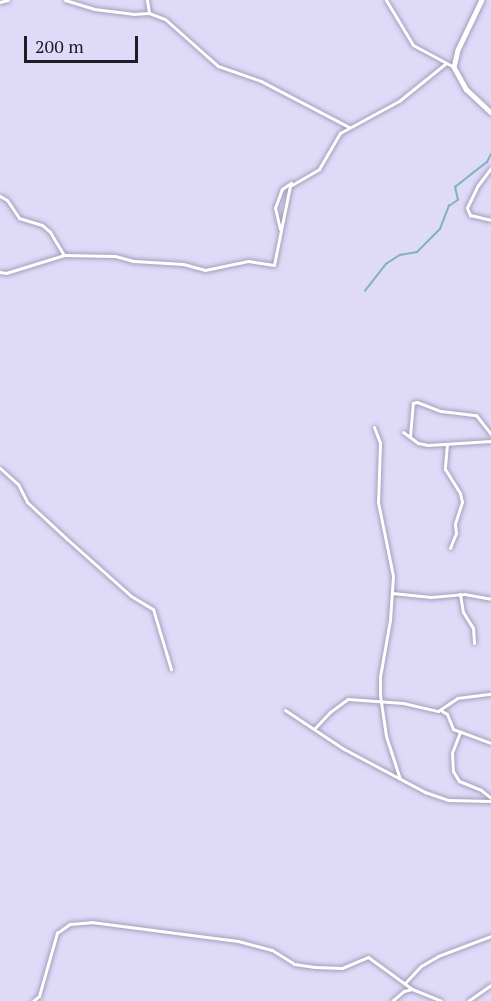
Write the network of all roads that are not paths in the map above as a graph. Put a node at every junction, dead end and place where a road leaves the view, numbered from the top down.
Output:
1 (8, 0) edge
2 (65, 0) edge
3 (147, 0) edge
4 (386, 0) edge
5 (482, 0) edge
6 (0, 2) edge
7 (149, 14) junction
8 (445, 64) junction
9 (454, 67) junction
10 (491, 112) edge
11 (349, 127) junction
12 (491, 168) edge
13 (292, 184) junction
14 (0, 196) edge
15 (491, 220) edge
16 (280, 231) junction
17 (64, 255) junction
18 (0, 272) edge
19 (374, 427) dead end
20 (403, 432) dead end
21 (491, 434) edge
22 (410, 436) junction
23 (491, 441) edge
24 (447, 444) junction
25 (0, 468) edge
26 (450, 548) dead end
27 (392, 593) junction
28 (460, 594) junction
29 (491, 599) edge
30 (474, 643) dead end
31 (171, 669) dead end
32 (491, 694) edge
33 (381, 701) junction
34 (285, 710) dead end
35 (442, 711) junction
36 (315, 728) junction
37 (460, 732) junction
38 (491, 743) edge
39 (400, 778) junction
40 (491, 799) edge
41 (491, 936) edge
42 (405, 983) junction
43 (491, 985) edge
44 (412, 989) junction
45 (33, 1001) edge
46 (392, 1001) edge
47 (441, 1001) edge
48 (468, 1001) edge

1 - 6 street
2 - 7 street
3 - 7 street
4 - 8 street
5 - 9 street
7 - 11 street
8 - 9 street
8 - 11 street
9 - 10 street
11 - 13 street
12 - 15 street
13 - 16 street
13 - 16 street
14 - 17 street
16 - 17 street
17 - 18 street
19 - 27 street
20 - 22 street
21 - 22 street
22 - 24 street
23 - 24 street
24 - 26 street
25 - 31 street
27 - 28 street
27 - 33 street
28 - 29 street
28 - 30 street
32 - 35 street
33 - 35 street
33 - 36 street
33 - 39 street
34 - 36 street
35 - 37 street
36 - 39 street
37 - 38 street
37 - 40 street
39 - 40 street
41 - 42 street
42 - 44 street
42 - 45 street
43 - 48 street
44 - 46 street
44 - 47 street

